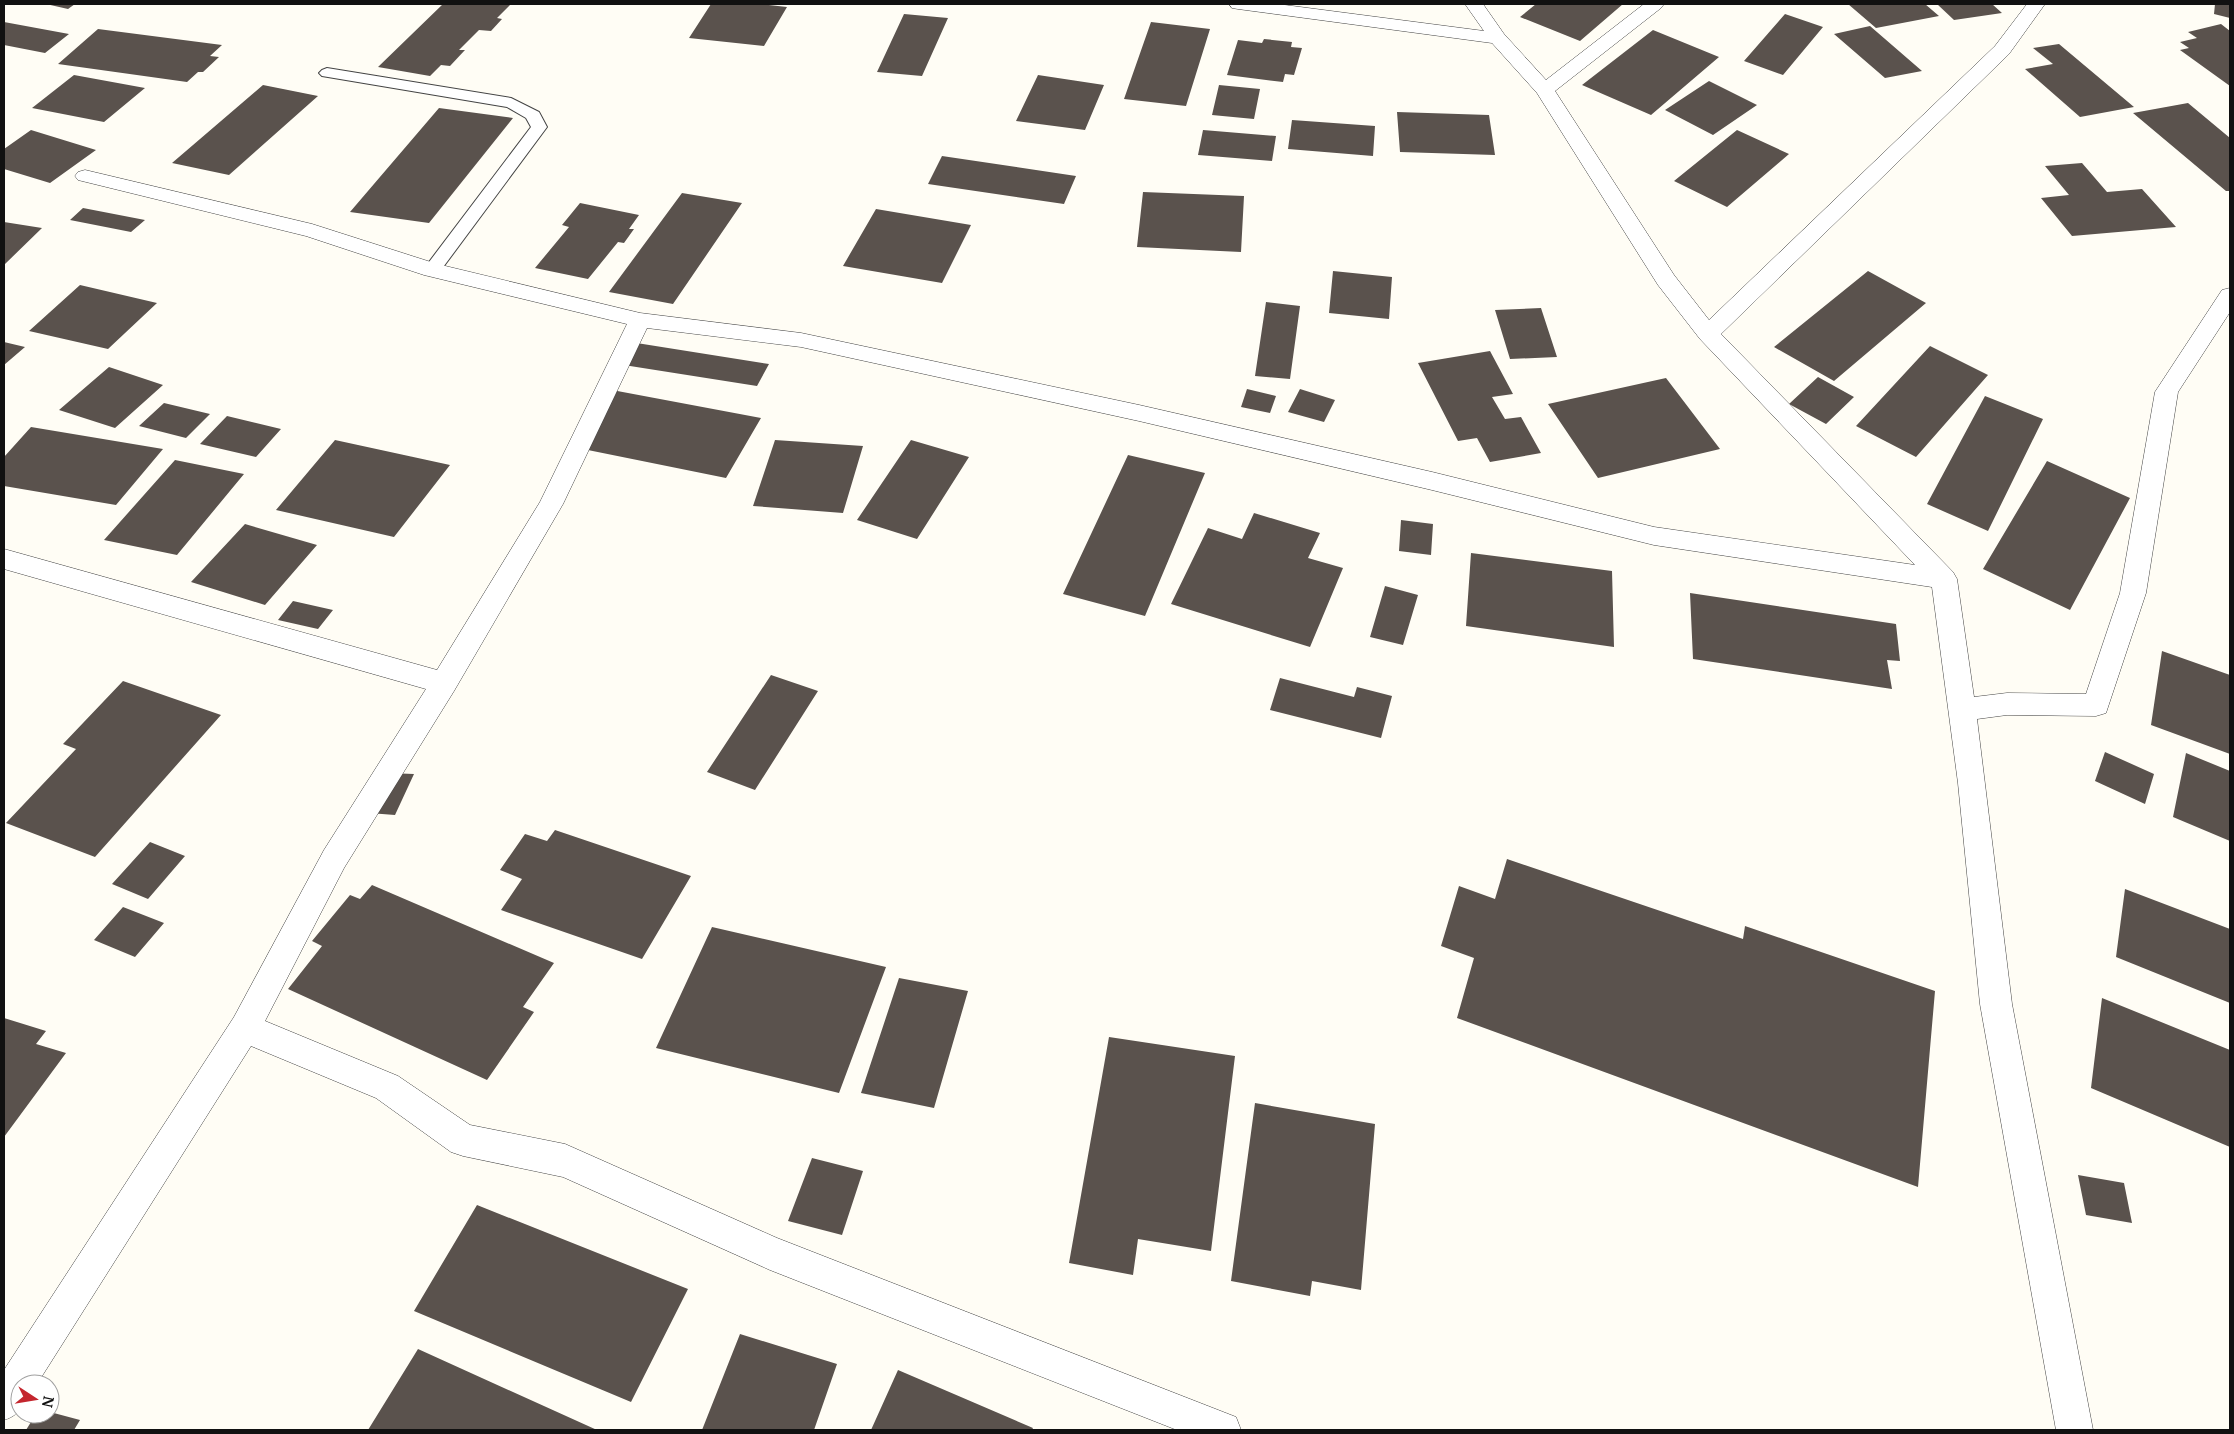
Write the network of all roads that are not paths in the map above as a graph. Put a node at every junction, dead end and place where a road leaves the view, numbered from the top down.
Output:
1 (1238, 4) edge
2 (1474, 4) edge
3 (1655, 4) edge
4 (2036, 4) edge
5 (1498, 38) junction
6 (327, 73) dead end
7 (1545, 90) junction
8 (85, 176) dead end
9 (432, 270) junction
10 (2230, 295) edge
11 (640, 320) junction
12 (1708, 334) junction
13 (4, 559) edge
14 (1944, 579) junction
15 (444, 683) junction
16 (1961, 705) junction
17 (245, 1028) junction
18 (4, 1402) edge
19 (1223, 1430) edge
20 (2075, 1430) edge

1 - 5 street
2 - 5 street
3 - 7 street
4 - 12 street
5 - 7 street
6 - 9 lane
7 - 12 street
8 - 9 street
9 - 11 street
10 - 16 street
11 - 14 street
11 - 15 street
12 - 14 street
13 - 15 street
14 - 16 street
15 - 17 street
16 - 20 street
17 - 18 street
17 - 19 street

